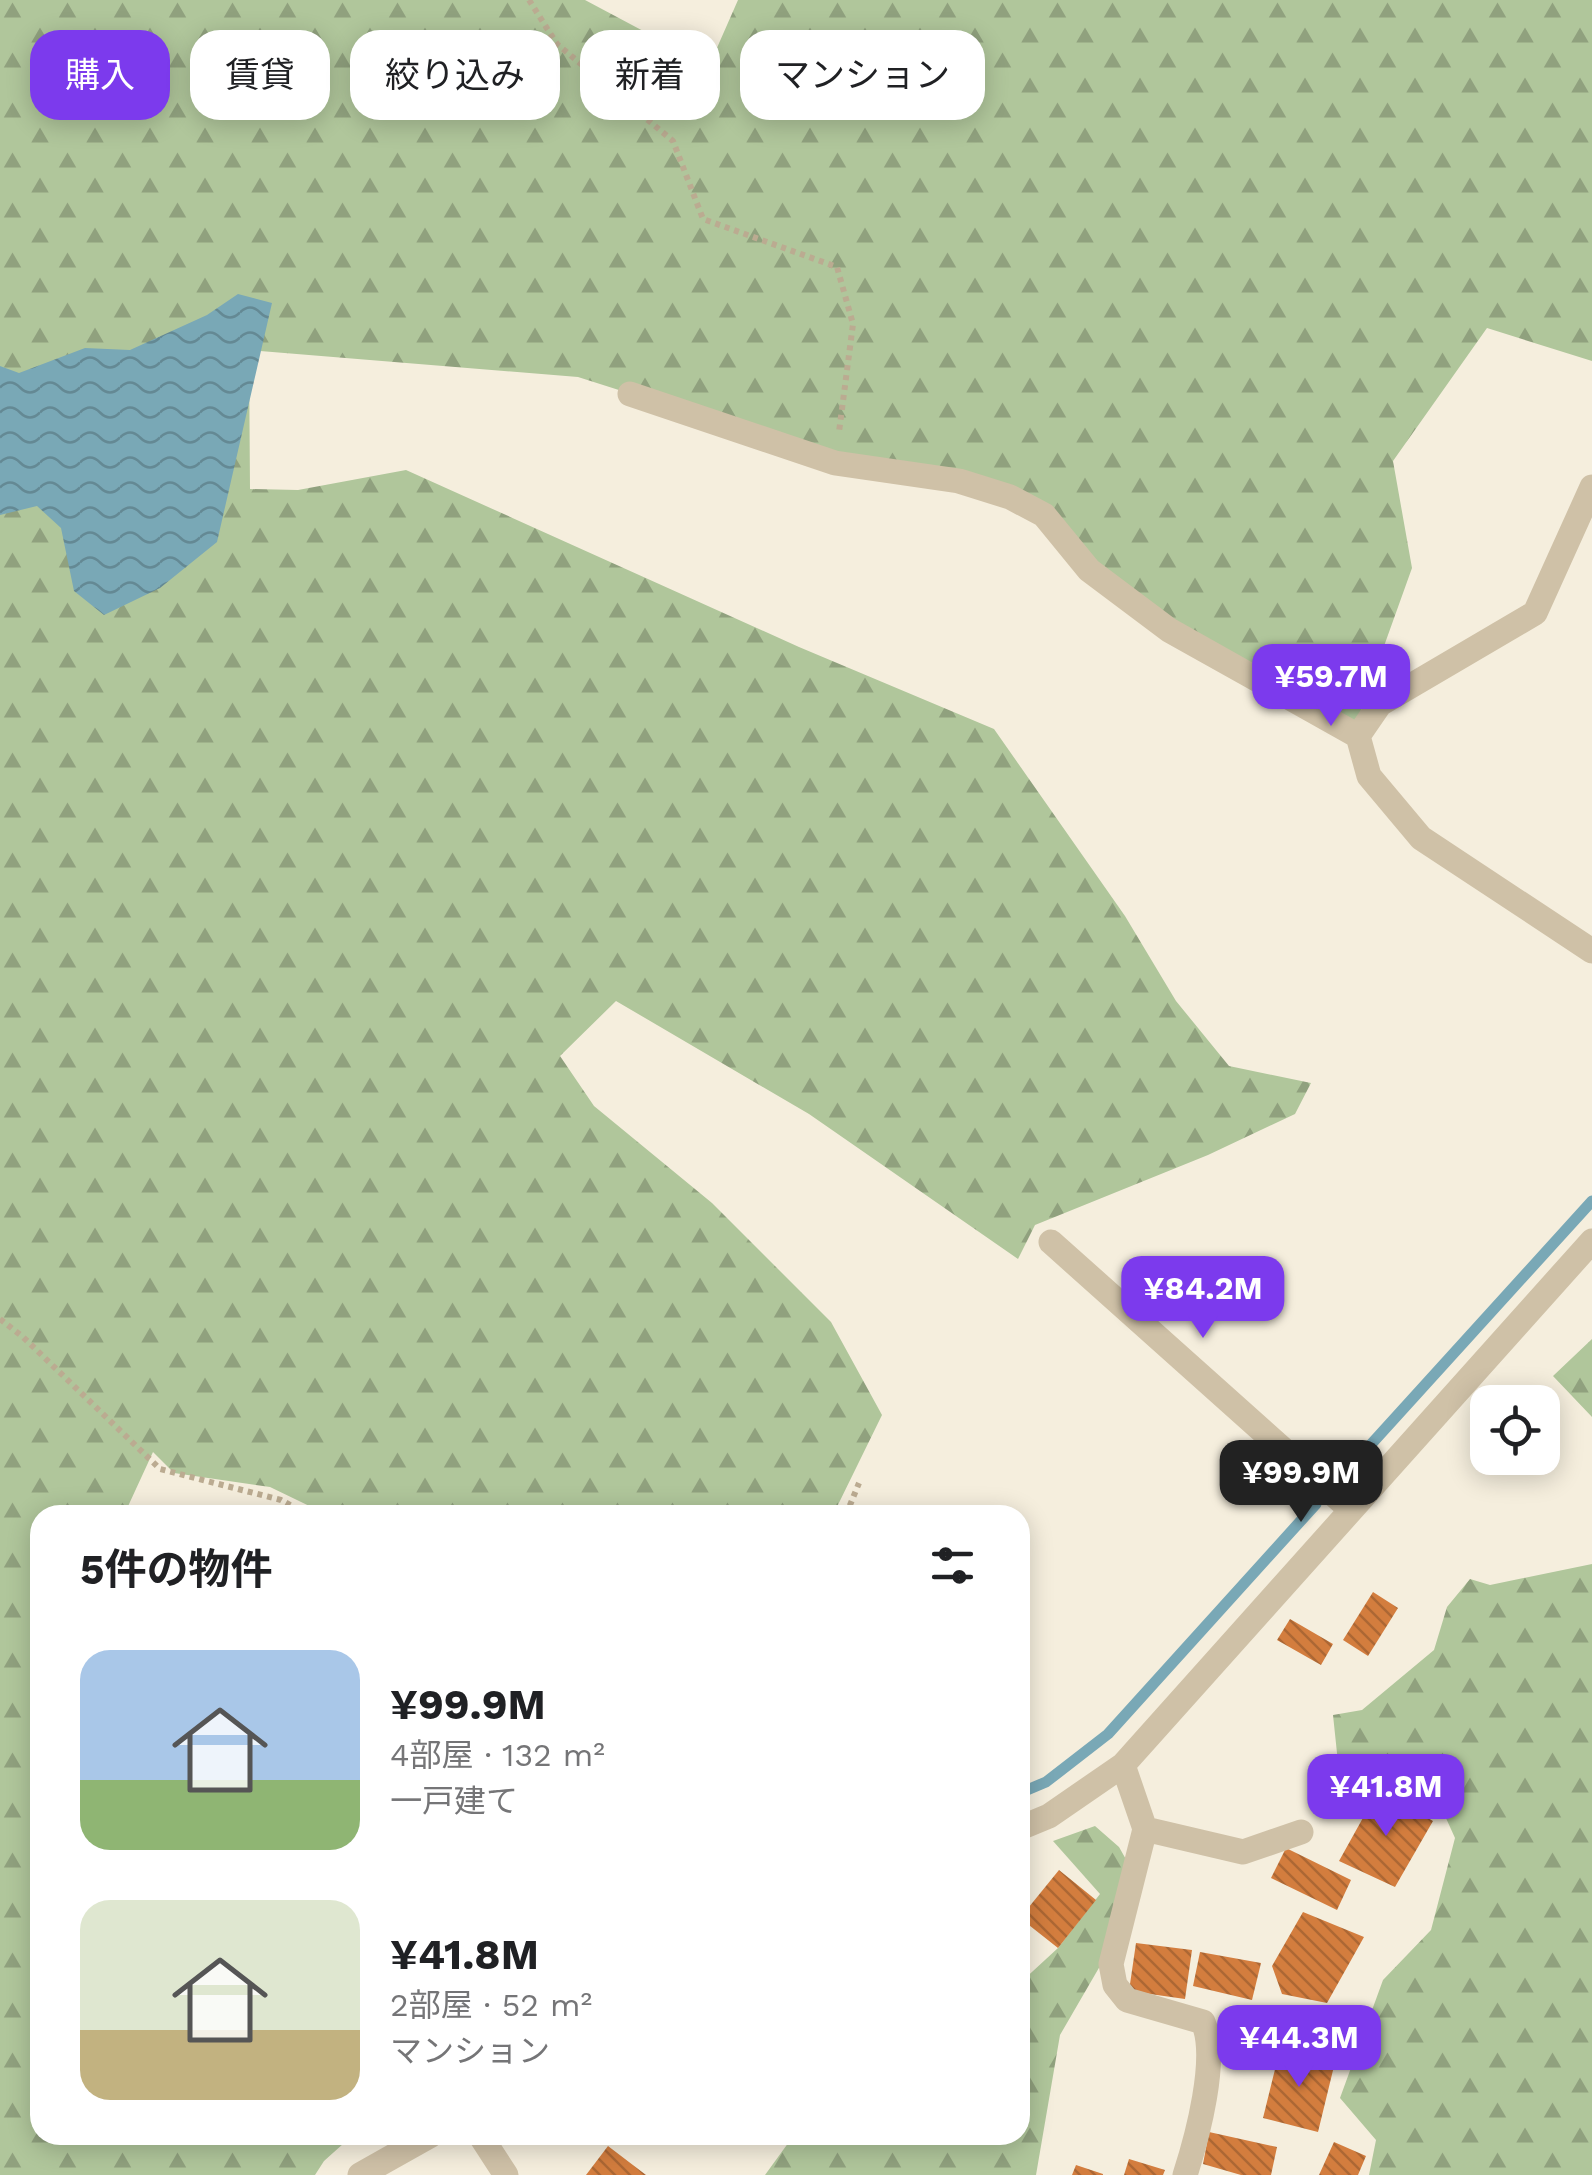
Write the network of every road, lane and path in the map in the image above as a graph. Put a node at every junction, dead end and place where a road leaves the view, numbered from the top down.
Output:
1 (529, 0) edge
2 (630, 394) dead end
3 (835, 463) junction
4 (1592, 487) edge
5 (1358, 736) junction
6 (1592, 951) edge
7 (1051, 1242) dead end
8 (1592, 1242) edge
9 (0, 1320) edge
10 (860, 1483) dead end
11 (291, 1505) edge
12 (850, 1505) edge
13 (1347, 1507) junction
14 (1123, 1765) junction
15 (1030, 1824) edge
16 (1145, 1829) junction
17 (1302, 1832) dead end
18 (413, 2145) edge
19 (486, 2145) edge
20 (360, 2175) edge
21 (506, 2175) edge
22 (1185, 2175) edge

1 - 3 path
2 - 3 street
3 - 5 street
4 - 5 street
5 - 6 street
7 - 13 street
8 - 13 street
9 - 11 path
10 - 12 path
13 - 14 street
14 - 15 street
14 - 16 street
16 - 17 street
16 - 22 street
18 - 20 street
19 - 21 street

